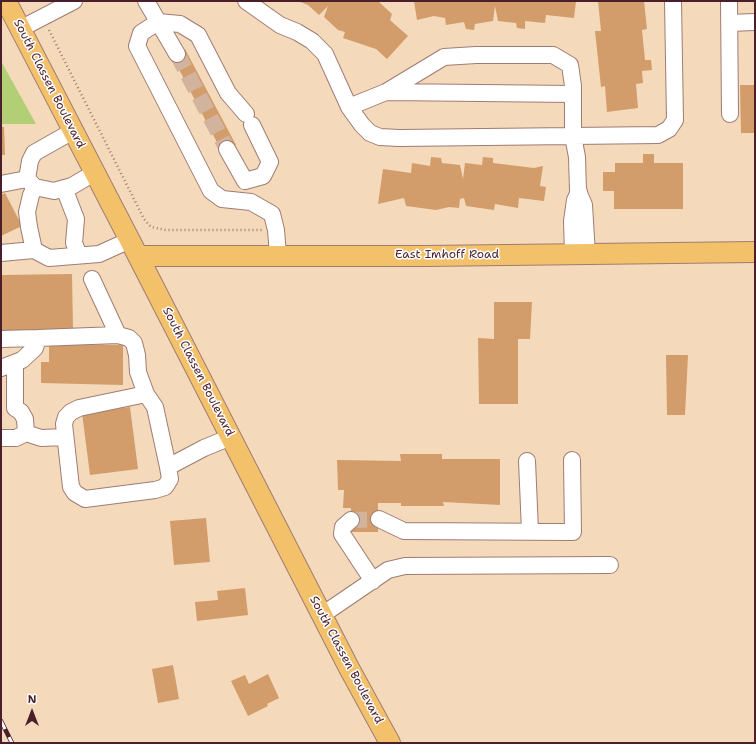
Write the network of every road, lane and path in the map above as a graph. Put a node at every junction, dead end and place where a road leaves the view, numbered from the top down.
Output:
1 (74, 1) edge
2 (146, 1) edge
3 (246, 1) edge
4 (673, 1) edge
5 (728, 1) edge
6 (8, 2) edge
7 (158, 22) junction
8 (755, 22) edge
9 (729, 23) junction
10 (48, 28) dead end
11 (20, 29) junction
12 (176, 54) tunnel mouth
13 (386, 92) junction
14 (573, 94) junction
15 (349, 107) junction
16 (730, 114) dead end
17 (73, 132) junction
18 (573, 136) junction
19 (227, 149) tunnel mouth
20 (94, 173) junction
21 (31, 183) junction
22 (1, 184) edge
23 (64, 188) junction
24 (276, 230) junction
25 (134, 248) junction
26 (34, 250) junction
27 (755, 252) edge
28 (1, 253) edge
29 (580, 254) junction
30 (79, 255) junction
31 (278, 255) junction
32 (92, 279) dead end
33 (118, 335) junction
34 (1, 338) edge
35 (38, 338) junction
36 (8, 365) edge
37 (146, 394) junction
38 (26, 433) junction
39 (65, 437) junction
40 (231, 437) junction
41 (1, 438) edge
42 (572, 460) dead end
43 (527, 461) dead end
44 (168, 467) junction
45 (379, 519) tunnel mouth
46 (351, 520) dead end
47 (530, 531) junction
48 (610, 565) dead end
49 (373, 581) junction
50 (322, 615) junction
51 (390, 743) edge

1 - 11 street
2 - 7 street
3 - 15 street
4 - 18 street
5 - 9 street
6 - 11 main road, South Classen Boulevard
7 - 12 street
7 - 19 street
7 - 24 street
8 - 9 street
9 - 16 street
10 - 24 path, South Classen Boulevard
11 - 17 main road, South Classen Boulevard
13 - 14 street
13 - 14 street
13 - 15 street
14 - 18 street
15 - 18 street
17 - 20 main road, South Classen Boulevard
17 - 21 street
18 - 29 street
20 - 23 street
20 - 25 main road, South Classen Boulevard
21 - 22 street
21 - 23 street
21 - 26 street
23 - 30 street
24 - 31 street
25 - 30 street
25 - 31 main road, East Imhoff Road
25 - 40 main road, South Classen Boulevard
26 - 28 street
26 - 30 street
27 - 29 main road, East Imhoff Road
29 - 31 main road, East Imhoff Road
32 - 33 street
33 - 35 street
33 - 37 street
34 - 35 street
35 - 36 street
36 - 38 street
37 - 39 street
37 - 44 street
38 - 39 street
38 - 41 street
39 - 44 street
40 - 44 street
40 - 50 main road, South Classen Boulevard
42 - 47 street
43 - 47 street
45 - 47 street
46 - 49 street
48 - 49 street
49 - 50 street
50 - 51 main road, South Classen Boulevard

